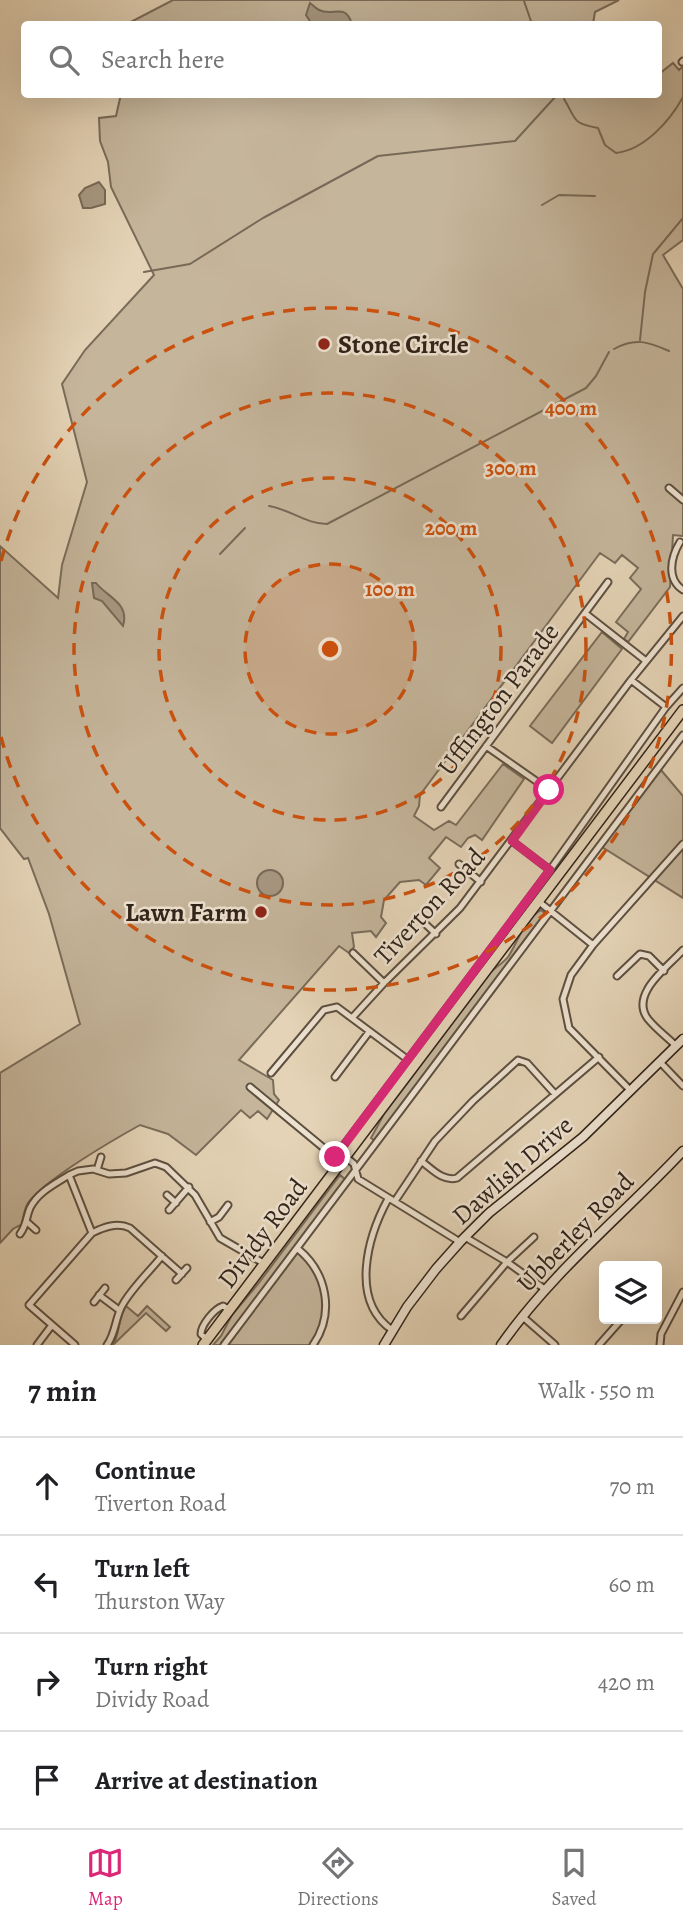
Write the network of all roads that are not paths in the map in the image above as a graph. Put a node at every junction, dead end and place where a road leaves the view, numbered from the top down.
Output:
1 (669, 488) dead end
2 (683, 500) edge
3 (680, 542) dead end
4 (608, 582) dead end
5 (683, 590) edge
6 (586, 614) junction
7 (683, 616) edge
8 (646, 661) junction
9 (631, 680) junction
10 (683, 688) edge
11 (666, 708) junction
12 (683, 710) edge
13 (683, 735) edge
14 (486, 746) junction
15 (549, 790) junction
16 (441, 807) dead end
17 (512, 841) junction
18 (683, 844) edge
19 (460, 864) dead end
20 (550, 870) junction
21 (481, 882) junction
22 (538, 901) junction
23 (552, 912) junction
24 (419, 918) dead end
25 (436, 934) junction
26 (593, 945) junction
27 (683, 950) edge
28 (354, 953) dead end
29 (367, 953) dead end
30 (361, 960) junction
31 (664, 971) junction
32 (617, 976) dead end
33 (384, 983) junction
34 (352, 1018) junction
35 (369, 1032) junction
36 (683, 1040) edge
37 (676, 1046) junction
38 (598, 1057) junction
39 (407, 1059) junction
40 (660, 1062) junction
41 (271, 1073) dead end
42 (335, 1077) dead end
43 (683, 1086) edge
44 (250, 1087) dead end
45 (631, 1091) junction
46 (555, 1094) junction
47 (683, 1151) edge
48 (101, 1157) dead end
49 (340, 1159) junction
50 (421, 1161) junction
51 (97, 1170) junction
52 (356, 1170) junction
53 (69, 1175) junction
54 (189, 1187) junction
55 (167, 1195) dead end
56 (391, 1200) junction
57 (176, 1203) junction
58 (228, 1205) dead end
59 (169, 1210) dead end
60 (210, 1222) junction
61 (27, 1223) junction
62 (36, 1230) dead end
63 (92, 1233) junction
64 (20, 1234) dead end
65 (534, 1237) dead end
66 (462, 1240) junction
67 (298, 1249) junction
68 (162, 1256) junction
69 (507, 1262) junction
70 (265, 1264) junction
71 (187, 1268) dead end
72 (182, 1273) junction
73 (176, 1280) dead end
74 (105, 1288) dead end
75 (547, 1290) junction
76 (683, 1292) edge
77 (99, 1295) junction
78 (94, 1302) dead end
79 (119, 1310) junction
80 (461, 1316) dead end
81 (523, 1317) junction
82 (618, 1324) edge
83 (52, 1325) junction
84 (392, 1330) junction
85 (205, 1343) edge
86 (37, 1345) edge
87 (75, 1345) edge
88 (107, 1345) edge
89 (224, 1345) edge
90 (313, 1345) edge
91 (383, 1345) edge
92 (501, 1345) edge
93 (555, 1345) edge
94 (599, 1345) edge
95 (660, 1345) edge

1 - 2 street
3 - 5 street
4 - 6 street, Uffington Parade
6 - 8 street, Uffington Parade
6 - 14 street, Uffington Parade
7 - 8 street, Tiverton Road
8 - 9 street, Tiverton Road
9 - 11 street
9 - 15 street, Tiverton Road
10 - 11 street, Dividy Road
11 - 20 street, Dividy Road
12 - 22 main road, Dividy Road
13 - 23 street, Dividy Road
14 - 15 street
14 - 16 street, Uffington Parade
15 - 17 street, Tiverton Road
17 - 20 street
17 - 21 street, Tiverton Road
18 - 26 street
19 - 21 street
20 - 39 street, Dividy Road
21 - 25 street, Tiverton Road
22 - 23 street
22 - 49 main road, Dividy Road
23 - 26 street
23 - 52 street, Dividy Road
24 - 25 street
25 - 33 street, Tiverton Road
26 - 38 street
27 - 31 street
28 - 30 street
29 - 30 street
30 - 33 street
31 - 32 street
31 - 37 street
33 - 34 street, Tiverton Road
34 - 35 street
34 - 41 street
35 - 39 street
35 - 42 street
36 - 37 street, Dawlish Drive
37 - 40 street, Dawlish Drive
38 - 45 street
38 - 46 street
39 - 49 street, Dividy Road
40 - 43 street
40 - 45 street, Dawlish Drive
44 - 49 street
45 - 66 street, Dawlish Drive
46 - 50 street
46 - 50 street
47 - 75 street, Ubberley Road
48 - 51 street
49 - 52 street
49 - 70 main road, Dividy Road
50 - 56 street
51 - 53 street
51 - 54 street
52 - 56 street
52 - 67 street, Dividy Road
53 - 61 street
53 - 63 street
54 - 57 street
54 - 60 street
55 - 57 street
56 - 66 street
56 - 84 street
57 - 59 street
58 - 60 street
60 - 70 street
61 - 62 street
61 - 64 street
63 - 68 street
63 - 83 street
65 - 69 street
66 - 69 street
66 - 84 street, Dawlish Drive
67 - 89 street, Dividy Road
67 - 90 street
68 - 72 street
68 - 79 street
69 - 75 street
69 - 80 street
70 - 85 main road, Dividy Road
71 - 72 street
72 - 73 street
74 - 77 street
75 - 81 street, Ubberley Road
76 - 95 street
77 - 78 street
77 - 79 street
79 - 88 street
81 - 92 street, Ubberley Road
81 - 93 street
82 - 94 street
83 - 86 street
83 - 87 street
84 - 91 street, Dawlish Drive

